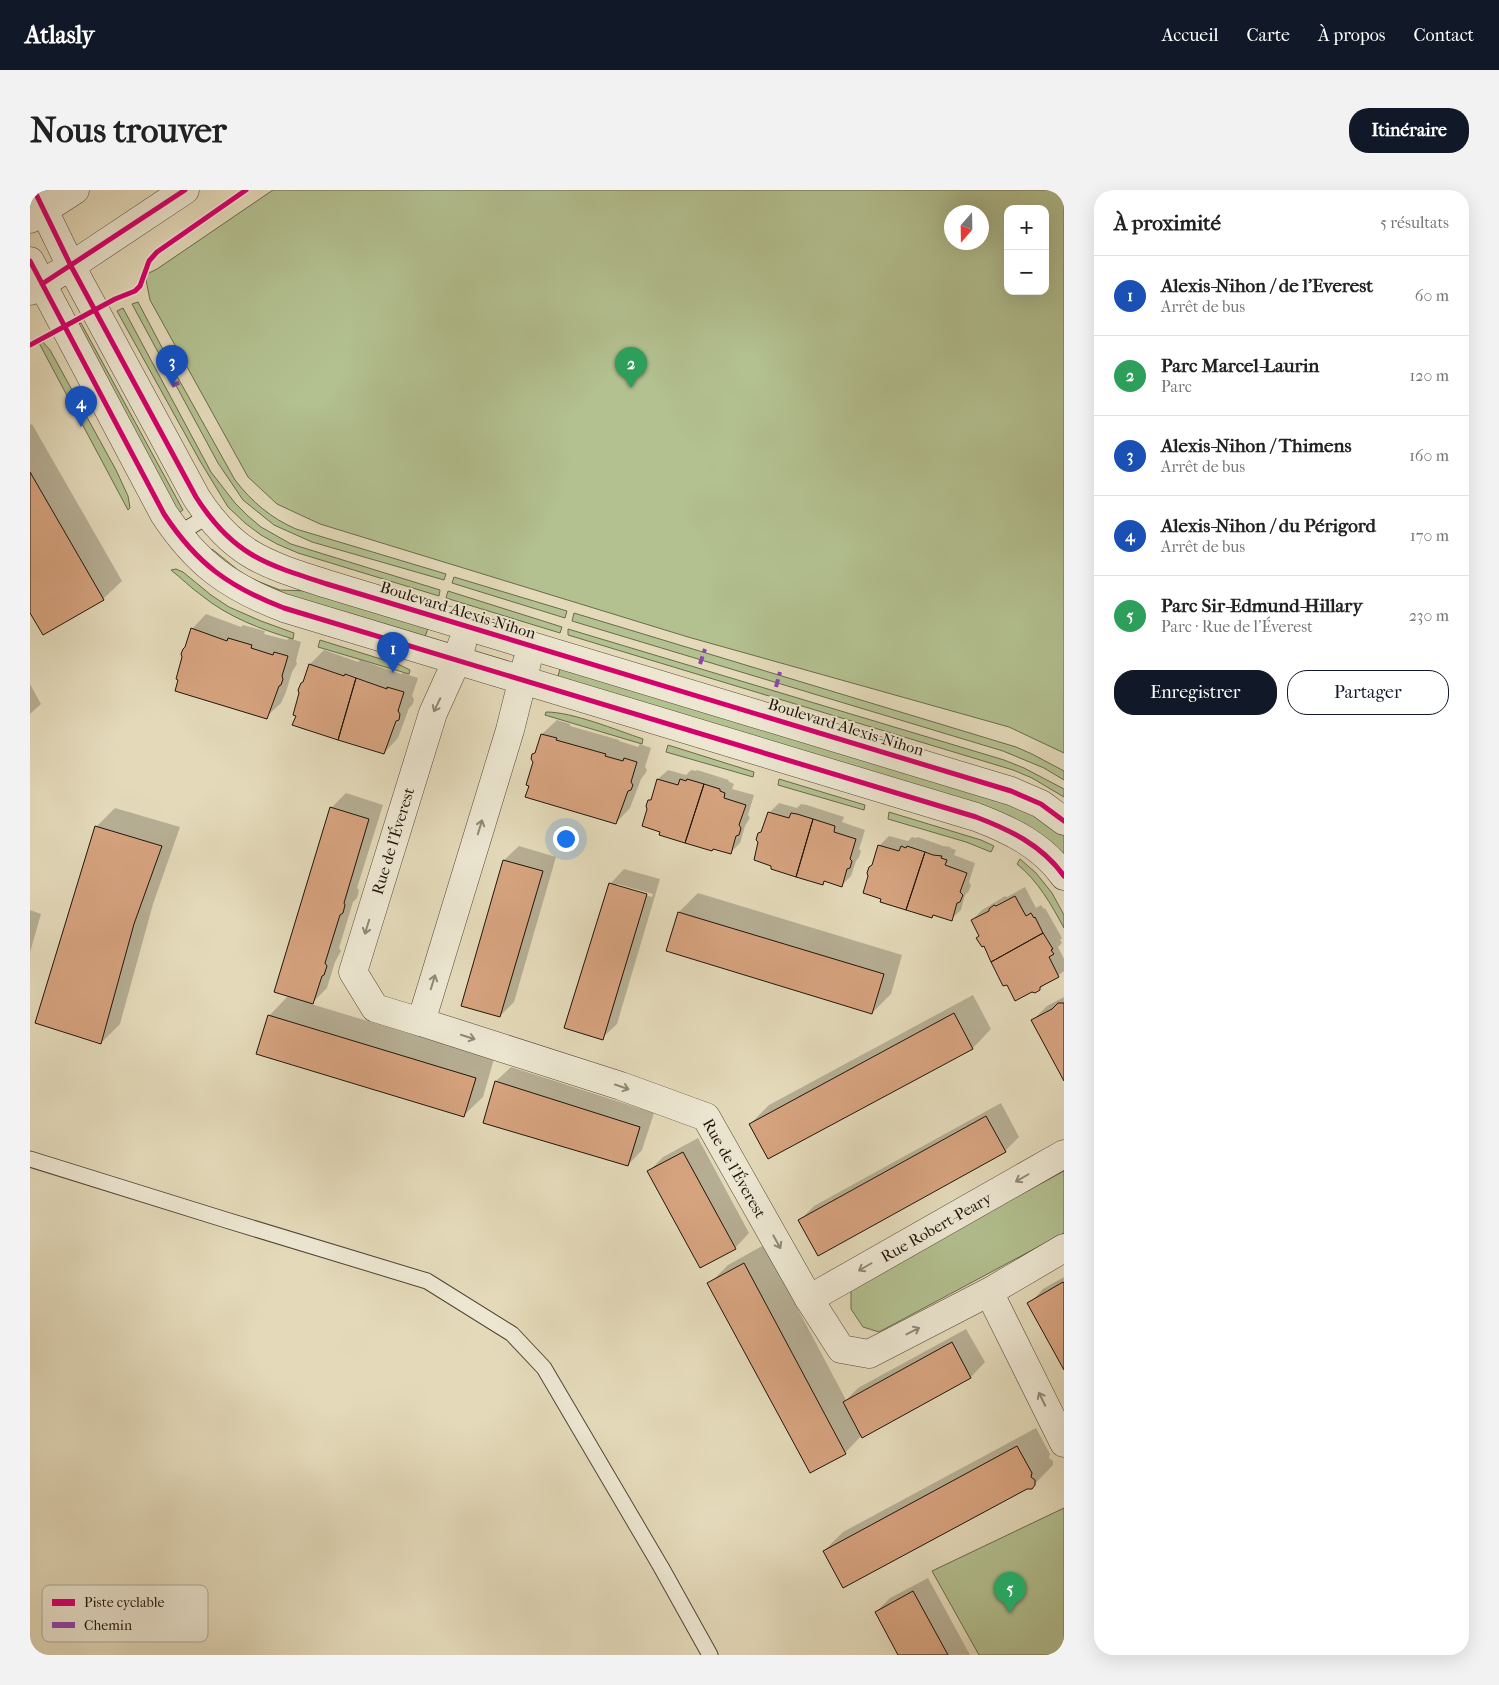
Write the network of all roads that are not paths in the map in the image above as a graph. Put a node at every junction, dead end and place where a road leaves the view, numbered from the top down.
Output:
1 (75, 190) edge
2 (185, 190) edge
3 (36, 207) edge
4 (72, 266) junction
5 (34, 279) edge
6 (208, 516) junction
7 (178, 534) junction
8 (468, 626) junction
9 (532, 645) junction
10 (457, 660) junction
11 (522, 680) junction
12 (1064, 821) edge
13 (1064, 876) edge
14 (421, 1022) junction
15 (1064, 1154) edge
16 (30, 1159) edge
17 (1064, 1248) edge
18 (989, 1292) junction
19 (809, 1299) junction
20 (1064, 1443) edge
21 (710, 1655) edge

1 - 3 street
2 - 4 street
3 - 4 street, Boulevard Alexis-Nihon
4 - 5 street
4 - 6 street, Boulevard Alexis-Nihon
5 - 7 street
6 - 7 lane
6 - 8 street, Boulevard Alexis-Nihon
7 - 10 street
8 - 9 street, Boulevard Alexis-Nihon
8 - 10 street, Rue de l'Éverest
9 - 11 street
9 - 12 street, Boulevard Alexis-Nihon
10 - 11 street
10 -> 14 street, Rue de l'Éverest
11 - 13 street
14 -> 11 street
14 -> 19 street, Rue de l'Éverest
15 -> 19 street, Rue Robert-Peary
16 - 21 lane
17 - 18 street
19 -> 18 street, Rue de l'Éverest
20 -> 18 street

